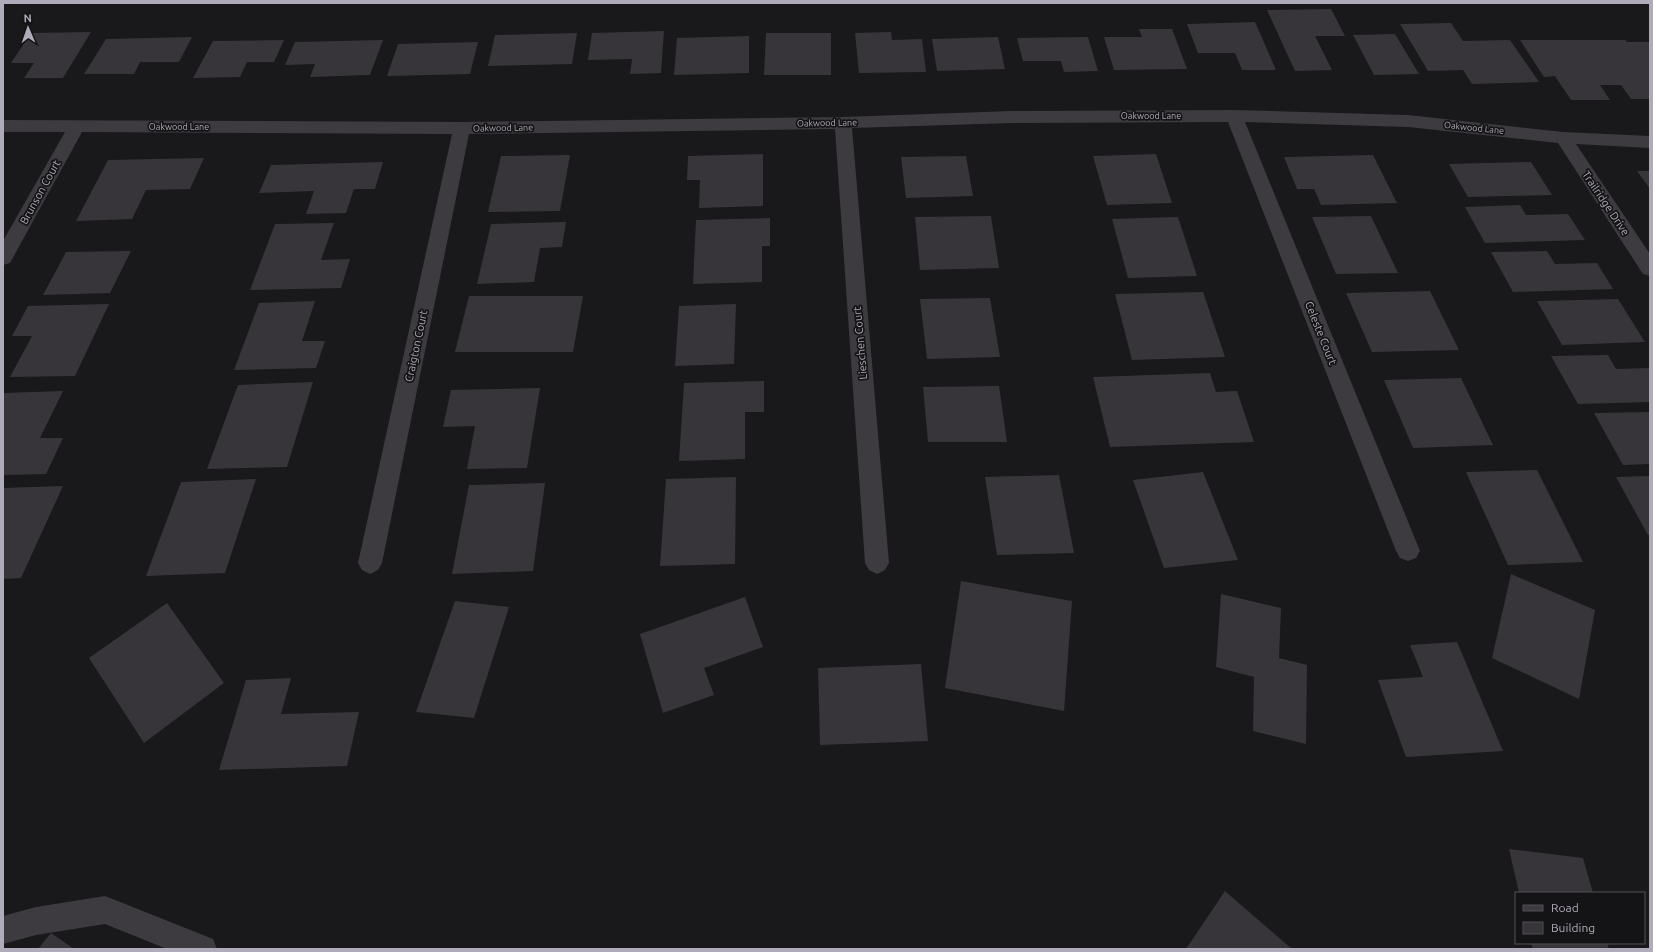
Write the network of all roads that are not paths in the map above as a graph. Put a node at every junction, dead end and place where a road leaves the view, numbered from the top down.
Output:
1 (1234, 116) junction
2 (843, 123) junction
3 (3, 126) edge
4 (77, 126) junction
5 (462, 128) junction
6 (1563, 138) junction
7 (1650, 142) edge
8 (3, 258) edge
9 (1650, 269) edge
10 (1408, 550) dead end
11 (370, 563) dead end
12 (877, 563) dead end
13 (3, 930) edge
14 (203, 949) edge

1 - 2 street, Oakwood Lane
1 - 6 street, Oakwood Lane
1 - 10 street, Celeste Court
2 - 5 street, Oakwood Lane
2 - 12 street, Lieschen Court
3 - 4 street, Oakwood Lane
4 - 5 street, Oakwood Lane
4 - 8 street, Brunson Court
5 - 11 street, Craigton Court
6 - 7 street, Oakwood Lane
6 - 9 street, Trailridge Drive
13 - 14 street

